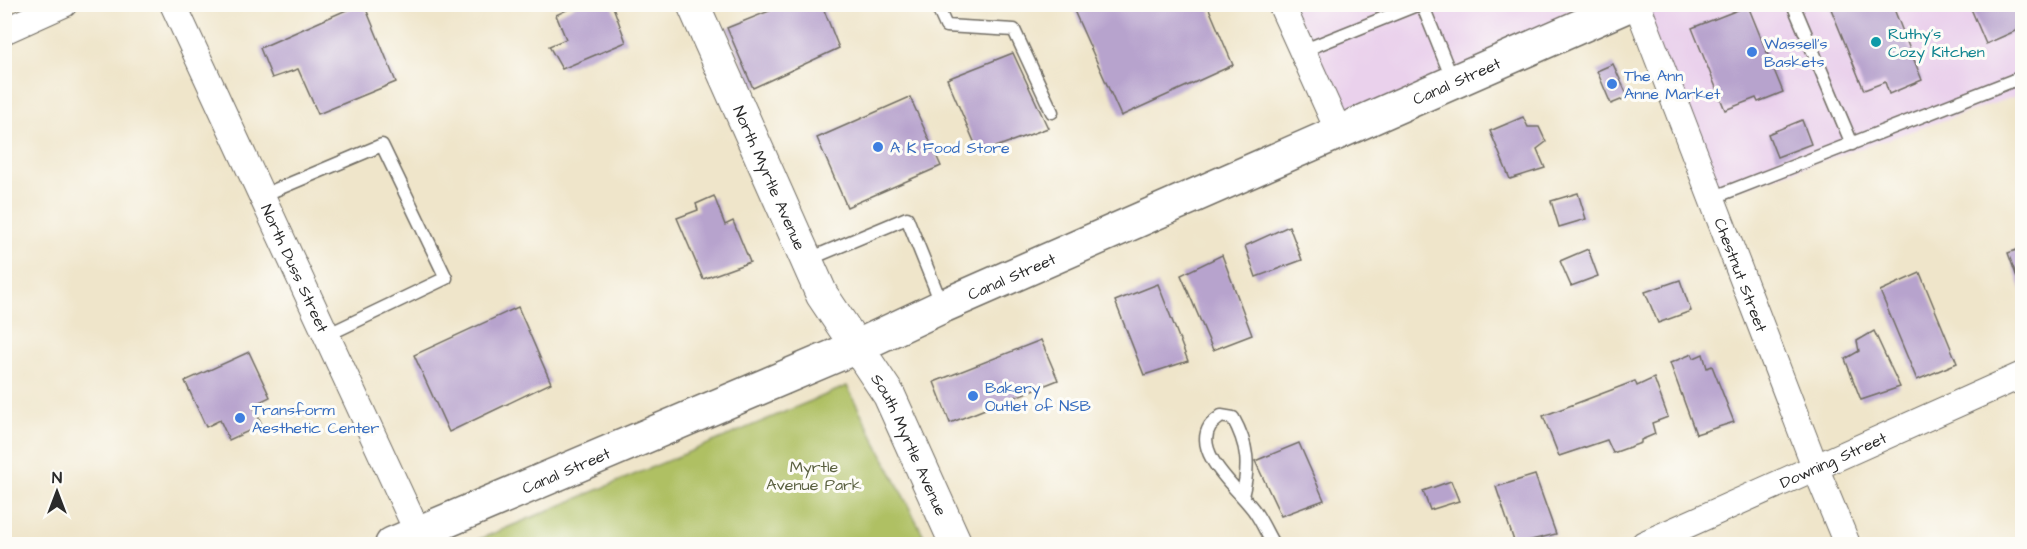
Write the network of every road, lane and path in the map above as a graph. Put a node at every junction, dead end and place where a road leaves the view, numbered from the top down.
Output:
1 (64, 4) edge
2 (173, 4) edge
3 (936, 4) edge
4 (1281, 4) edge
5 (1420, 4) edge
6 (1631, 4) edge
7 (1637, 4) edge
8 (1793, 4) edge
9 (698, 8) edge
10 (4, 31) edge
11 (1302, 51) junction
12 (2022, 77) edge
13 (1453, 82) junction
14 (1052, 111) dead end
15 (1339, 132) junction
16 (1851, 144) junction
17 (261, 196) junction
18 (1712, 198) junction
19 (807, 260) junction
20 (943, 306) junction
21 (325, 336) junction
22 (856, 347) junction
23 (2022, 375) edge
24 (1816, 469) junction
25 (1242, 496) junction
26 (405, 539) edge
27 (956, 544) edge
28 (1273, 544) edge
29 (1644, 544) edge
30 (1847, 544) edge

1 - 10 street
2 - 17 street, North Duss Street
3 - 14 lane
4 - 11 street
5 - 11 lane
5 - 13 lane
6 - 13 main road, Canal Street
7 - 18 street, Chestnut Street
8 - 16 lane
9 - 19 street, North Myrtle Avenue
11 - 15 street
12 - 16 lane
13 - 15 main road, Canal Street
15 - 20 main road, Canal Street
16 - 18 lane
17 - 21 street, North Duss Street
17 - 21 lane
18 - 24 street, Chestnut Street
19 - 20 lane
19 - 22 street, North Myrtle Avenue
20 - 22 main road, Canal Street
21 - 26 street, North Duss Street
22 - 26 main road, Canal Street
22 - 27 street, South Myrtle Avenue
23 - 24 street, Downing Street
24 - 29 street, Downing Street
24 - 30 street, Chestnut Street
25 - 25 lane
25 - 28 lane

